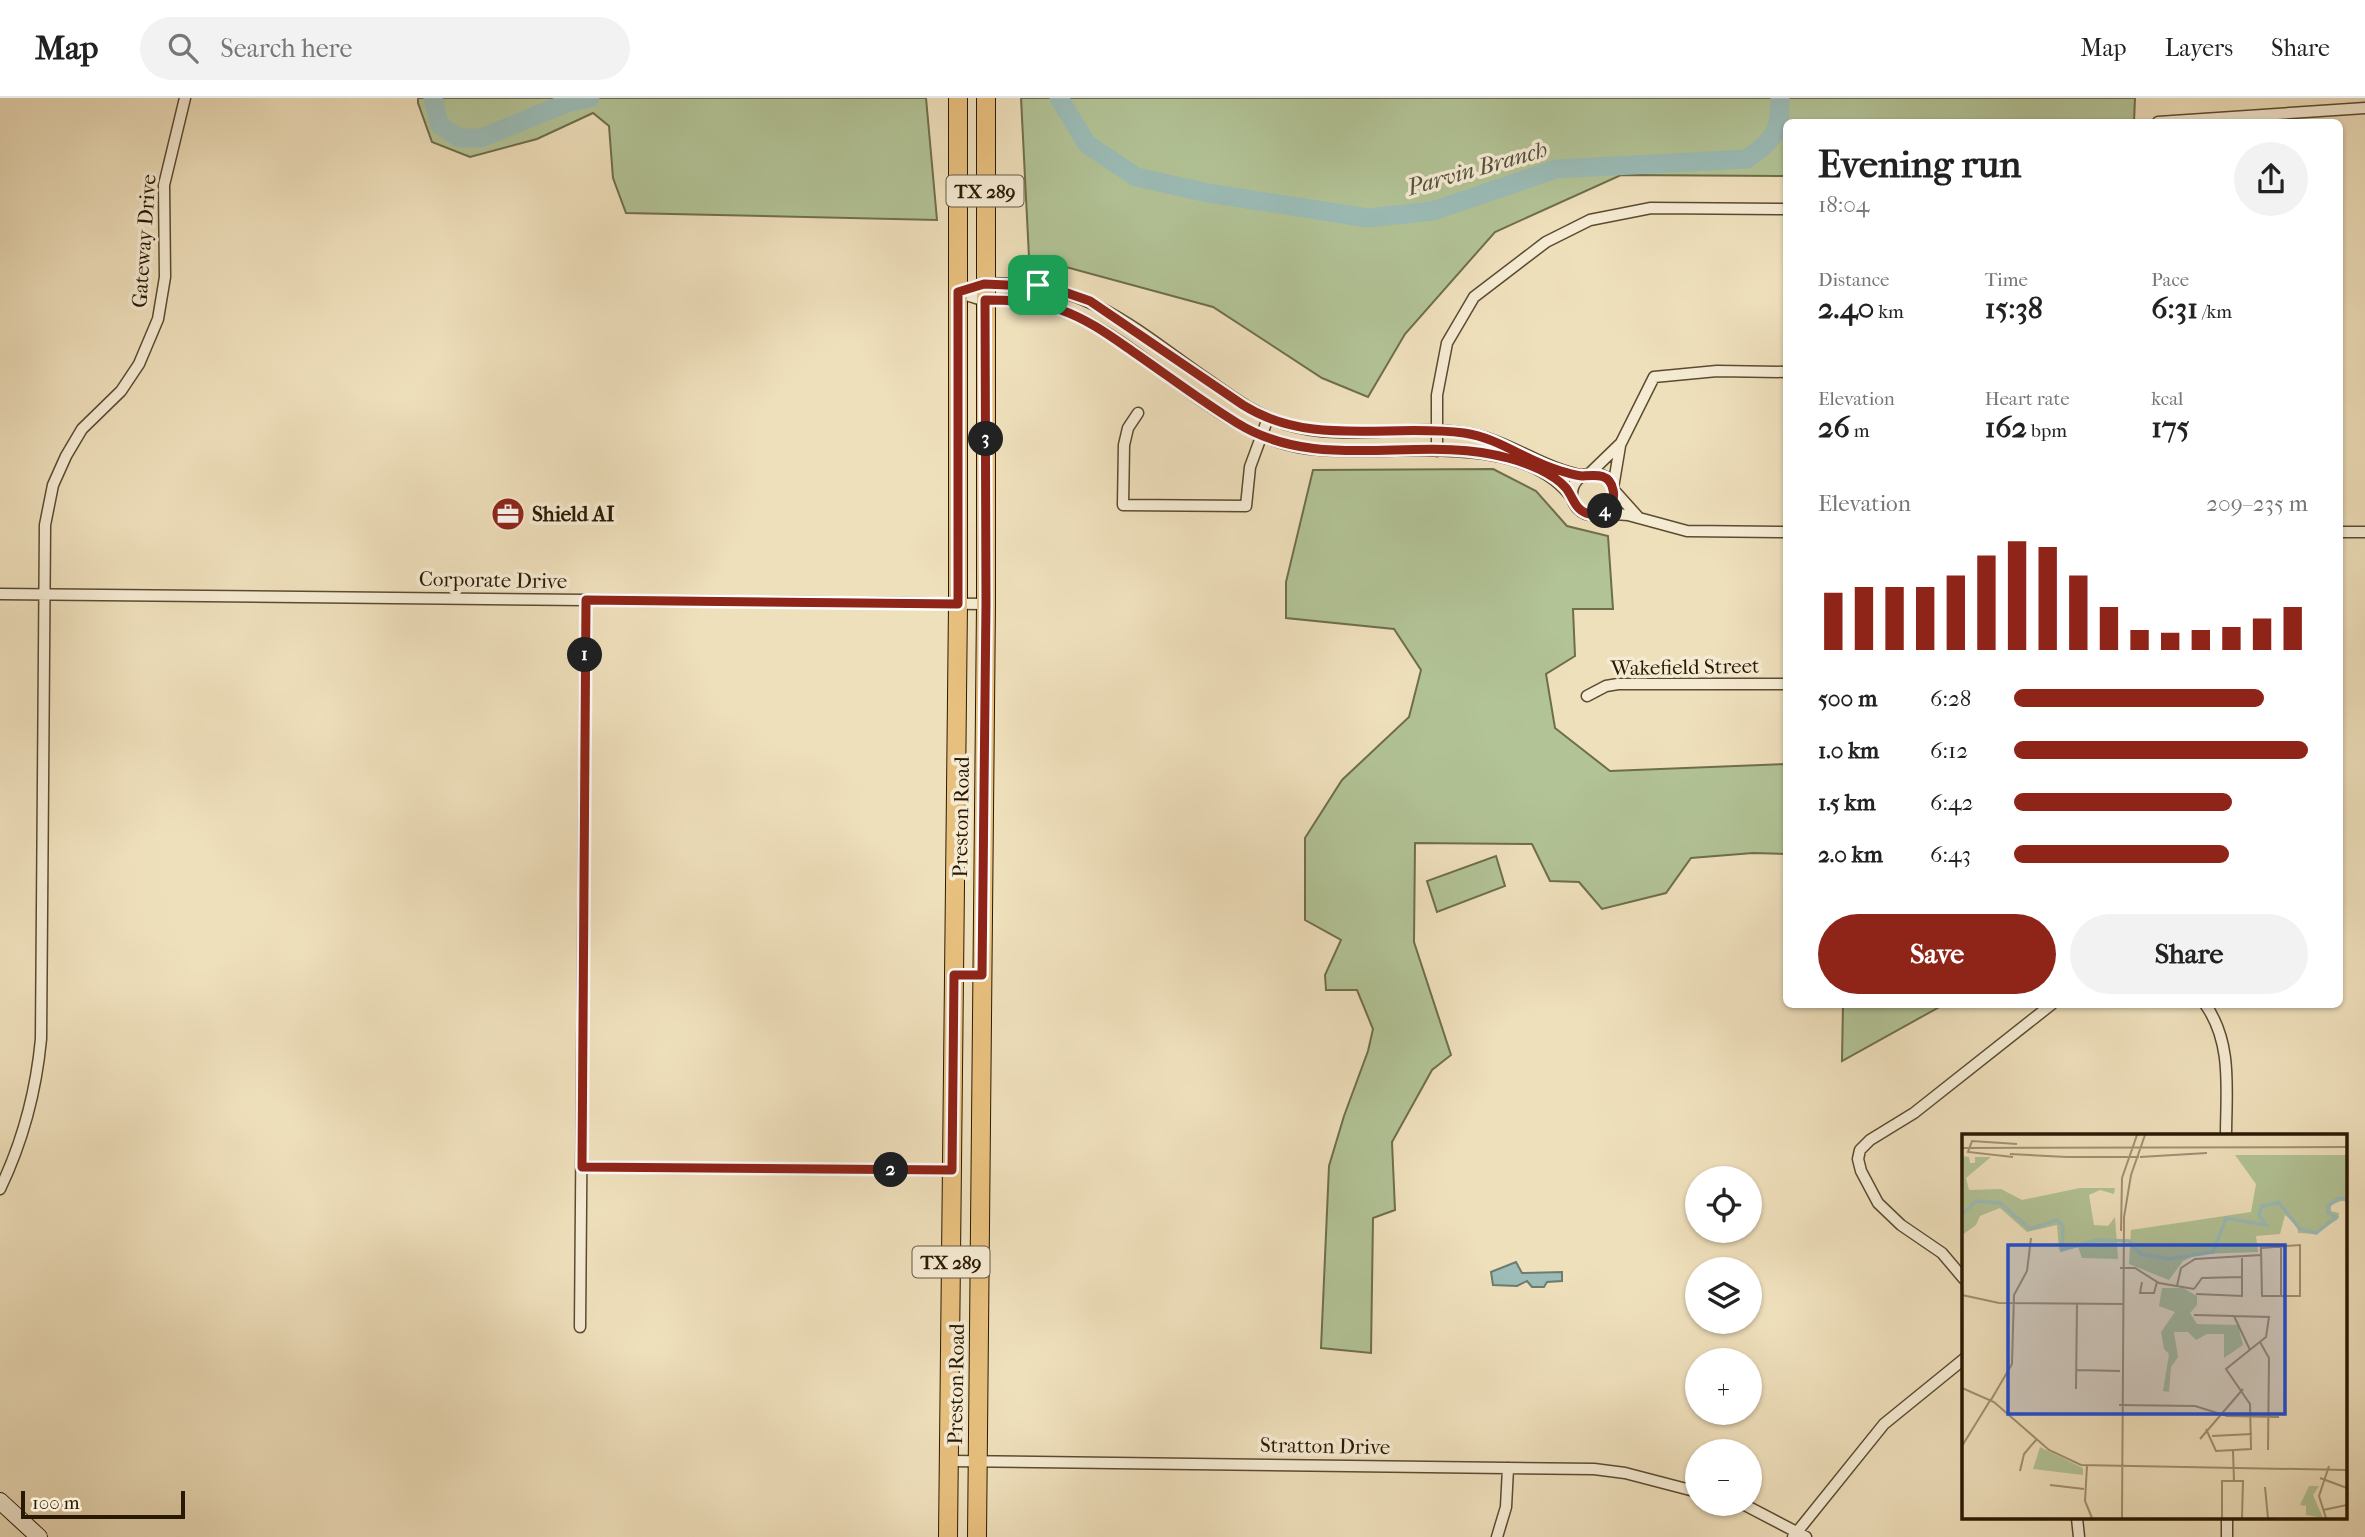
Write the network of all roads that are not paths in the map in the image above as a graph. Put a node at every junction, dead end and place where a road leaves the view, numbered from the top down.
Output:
1 (185, 98) edge
2 (958, 98) edge
3 (986, 98) edge
4 (2365, 108) edge
5 (2323, 110) junction
6 (2199, 119) edge
7 (2324, 119) edge
8 (1783, 209) edge
9 (958, 292) junction
10 (984, 292) junction
11 (1783, 372) edge
12 (1138, 413) dead end
13 (1268, 418) junction
14 (1437, 432) junction
15 (1261, 434) junction
16 (1621, 443) junction
17 (1437, 451) junction
18 (1586, 475) junction
19 (1613, 488) junction
20 (1574, 501) junction
21 (1601, 513) junction
22 (1639, 518) junction
23 (1783, 532) edge
24 (2343, 532) edge
25 (2365, 532) edge
26 (0, 594) edge
27 (45, 595) junction
28 (586, 600) junction
29 (958, 604) junction
30 (986, 604) junction
31 (1783, 684) edge
32 (1587, 696) dead end
33 (954, 975) junction
34 (982, 975) junction
35 (2047, 1008) edge
36 (2207, 1008) edge
37 (2226, 1134) edge
38 (582, 1167) junction
39 (952, 1170) junction
40 (980, 1188) junction
41 (0, 1189) edge
42 (1962, 1277) edge
43 (580, 1327) dead end
44 (1962, 1361) edge
45 (949, 1461) junction
46 (977, 1461) junction
47 (1508, 1468) junction
48 (1685, 1489) edge
49 (0, 1501) edge
50 (1762, 1515) edge
51 (1798, 1535) edge
52 (39, 1537) edge
53 (948, 1537) edge
54 (977, 1537) edge
55 (1497, 1537) edge

1 - 27 street, Gateway Drive
2 - 9 main road, Preston Road / TX 289
3 - 10 main road, Preston Road / TX 289
4 - 5 street
5 - 6 street
5 - 7 street
8 - 14 street
9 - 10 street
9 - 29 main road, Preston Road / TX 289
10 - 13 street
10 - 15 street
10 - 30 main road, Preston Road / TX 289
11 - 16 street
12 - 15 street
13 - 14 street
13 - 15 street
14 - 17 street
14 - 18 street
15 - 17 street
16 - 18 street
16 - 19 street
17 - 20 street
18 - 19 street
18 - 20 street
19 - 21 street
19 - 22 street
20 - 21 street
21 - 22 street
22 - 23 street
24 - 25 street
26 - 27 street, Corporate Drive
27 - 28 street, Corporate Drive
27 - 41 street, Gateway Drive
28 - 29 street, Corporate Drive
28 - 38 street
29 - 30 street, Corporate Drive
29 - 33 main road, Preston Road / TX 289
30 - 34 main road, Preston Road / TX 289
31 - 32 street, Wakefield Street
33 - 34 main road
33 - 39 main road, Preston Road / TX 289
34 - 40 main road, Preston Road / TX 289
35 - 42 street
36 - 37 street
38 - 39 street
38 - 43 street
39 - 40 main road
39 - 45 main road, Preston Road / TX 289
40 - 46 main road, Preston Road / TX 289
44 - 51 street
45 - 46 street, Stratton Drive
45 - 53 main road, Preston Road / TX 289
46 - 47 street, Stratton Drive
46 - 54 main road, Preston Road / TX 289
47 - 48 street, Stratton Drive
47 - 55 street
49 - 52 main road
50 - 51 street

